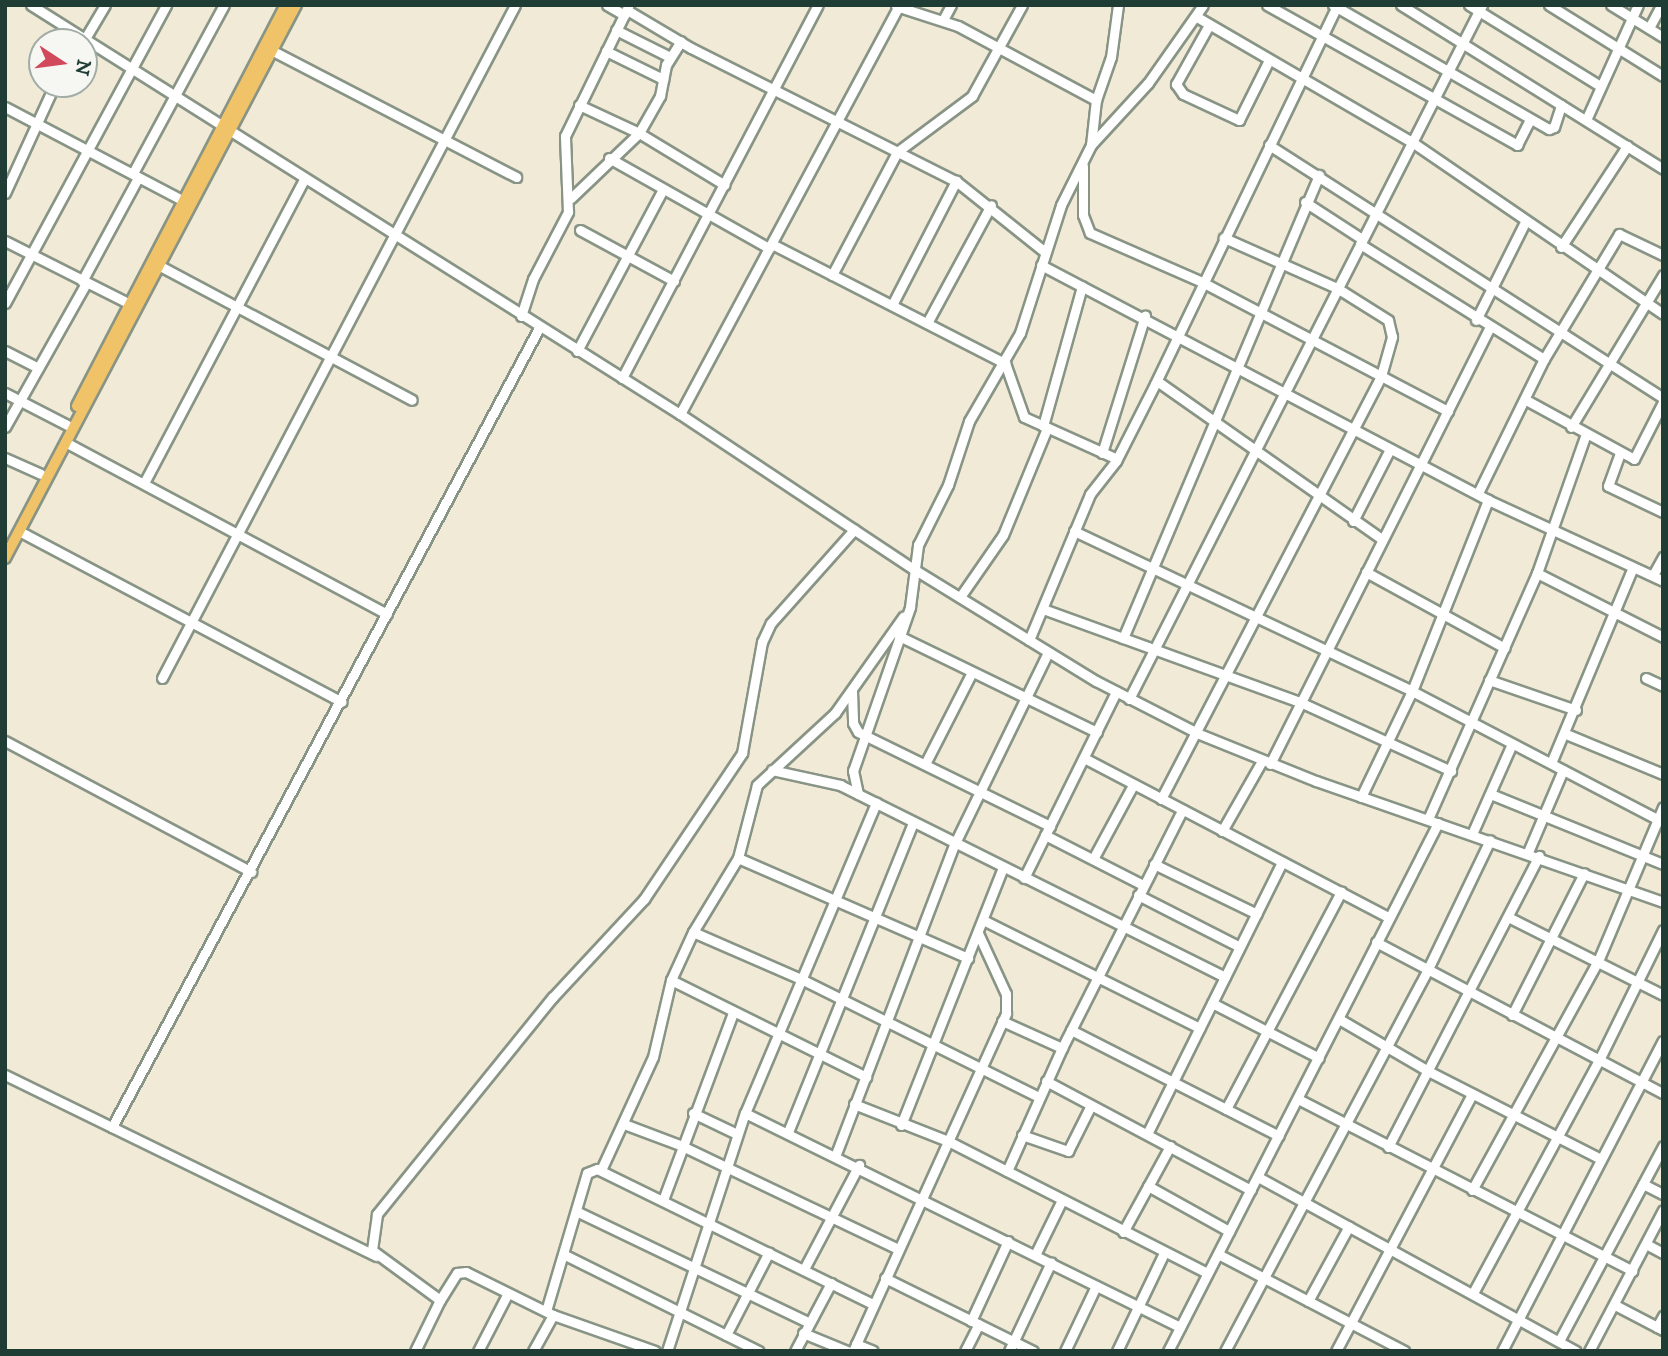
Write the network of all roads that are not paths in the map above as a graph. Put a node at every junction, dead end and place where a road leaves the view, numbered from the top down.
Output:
1 (31, 5) edge
2 (105, 5) edge
3 (166, 5) edge
4 (224, 5) edge
5 (286, 5) edge
6 (296, 5) edge
7 (516, 5) edge
8 (607, 5) edge
9 (818, 5) edge
10 (951, 5) edge
11 (1022, 5) edge
12 (1118, 5) edge
13 (1203, 5) edge
14 (1267, 5) edge
15 (1401, 5) edge
16 (1469, 5) edge
17 (1549, 5) edge
18 (1611, 5) edge
19 (1638, 5) edge
20 (1661, 5) edge
21 (897, 6) edge
22 (1335, 6) edge
23 (1480, 8) edge
24 (43, 9) edge
25 (627, 10) edge
26 (1197, 17) junction
27 (1633, 18) junction
28 (943, 20) junction
29 (1209, 24) junction
30 (67, 28) edge
31 (92, 28) edge
32 (1649, 28) junction
33 (616, 30) junction
34 (1323, 36) junction
35 (1663, 37) edge
36 (681, 41) junction
37 (1462, 42) junction
38 (1000, 48) junction
39 (1618, 48) junction
40 (98, 49) edge
41 (272, 51) junction
42 (606, 51) junction
43 (670, 57) junction
44 (1269, 60) junction
45 (134, 71) junction
46 (1448, 73) junction
47 (1663, 76) edge
48 (663, 79) junction
49 (1302, 79) junction
50 (1601, 86) junction
51 (774, 90) junction
52 (175, 95) junction
53 (47, 98) edge
54 (1096, 100) junction
55 (1433, 100) junction
56 (1561, 105) junction
57 (579, 106) junction
58 (5, 107) edge
59 (1530, 119) junction
60 (1586, 120) junction
61 (34, 122) junction
62 (838, 122) junction
63 (227, 129) junction
64 (639, 133) junction
65 (446, 141) junction
66 (1412, 142) junction
67 (1091, 145) junction
68 (1269, 145) junction
69 (1627, 146) junction
70 (87, 150) junction
71 (897, 152) junction
72 (608, 158) junction
73 (1083, 164) junction
74 (1663, 169) edge
75 (136, 176) junction
76 (1319, 176) junction
77 (516, 177) dead end
78 (304, 179) junction
79 (956, 181) junction
80 (725, 185) junction
81 (663, 189) junction
82 (5, 192) edge
83 (570, 198) junction
84 (184, 201) junction
85 (1306, 202) junction
86 (991, 205) junction
87 (1377, 211) junction
88 (710, 214) junction
89 (1525, 222) junction
90 (580, 230) dead end
91 (395, 237) junction
92 (1224, 238) junction
93 (5, 241) edge
94 (1361, 241) junction
95 (771, 246) junction
96 (1561, 247) junction
97 (1045, 252) junction
98 (31, 255) junction
99 (1663, 255) edge
100 (627, 256) junction
101 (1283, 263) junction
102 (1041, 265) junction
103 (1597, 265) junction
104 (160, 266) junction
105 (832, 275) junction
106 (1663, 275) edge
107 (674, 281) junction
108 (84, 282) junction
109 (1202, 282) junction
110 (1082, 286) junction
111 (1337, 288) junction
112 (1493, 289) junction
113 (5, 303) edge
114 (1645, 303) junction
115 (130, 304) junction
116 (892, 305) junction
117 (237, 307) junction
118 (1663, 314) edge
119 (521, 316) junction
120 (1145, 316) junction
121 (1262, 316) junction
122 (1476, 320) junction
123 (927, 323) junction
124 (539, 328) junction
125 (1489, 329) junction
126 (1561, 332) junction
127 (1177, 334) junction
128 (1310, 340) junction
129 (5, 351) edge
130 (578, 351) junction
131 (328, 356) junction
132 (1544, 359) junction
133 (1005, 363) junction
134 (1607, 365) junction
135 (38, 368) junction
136 (1239, 370) junction
137 (1381, 376) junction
138 (622, 379) junction
139 (1157, 381) junction
140 (5, 393) edge
141 (1282, 395) junction
142 (412, 400) dead end
143 (1526, 400) junction
144 (1663, 400) edge
145 (20, 401) junction
146 (1448, 411) junction
147 (680, 414) junction
148 (1217, 423) junction
149 (67, 425) junction
150 (1045, 427) junction
151 (1571, 427) junction
152 (5, 428) edge
153 (1353, 430) junction
154 (1586, 434) junction
155 (65, 442) junction
156 (1254, 449) junction
157 (1390, 449) junction
158 (1102, 453) junction
159 (1620, 453) junction
160 (5, 458) edge
161 (1117, 459) junction
162 (1420, 465) junction
163 (41, 474) junction
164 (144, 483) junction
165 (1479, 491) junction
166 (1319, 497) junction
167 (1488, 500) junction
168 (1663, 512) edge
169 (1353, 521) junction
170 (854, 530) junction
171 (1550, 530) junction
172 (19, 531) junction
173 (1074, 531) junction
174 (236, 535) junction
175 (1382, 539) junction
176 (5, 542) edge
177 (1663, 557) edge
178 (5, 558) edge
179 (1153, 565) junction
180 (1633, 567) junction
181 (912, 568) junction
182 (1366, 572) junction
183 (1537, 573) junction
184 (1653, 575) junction
185 (1663, 581) edge
186 (1185, 583) junction
187 (960, 597) junction
188 (910, 607) junction
189 (1043, 609) junction
190 (1617, 612) junction
191 (387, 614) junction
192 (1442, 615) junction
193 (1255, 617) junction
194 (191, 624) junction
195 (900, 636) junction
196 (1663, 637) edge
197 (1123, 638) junction
198 (1030, 640) junction
199 (1505, 648) junction
200 (1152, 651) junction
201 (1327, 651) junction
202 (1048, 652) junction
203 (972, 672) junction
204 (162, 678) dead end
205 (1225, 678) junction
206 (1646, 678) dead end
207 (1489, 680) junction
208 (1663, 686) edge
209 (852, 691) junction
210 (1412, 691) junction
211 (1116, 692) junction
212 (1026, 699) junction
213 (1129, 699) junction
214 (342, 702) junction
215 (1301, 703) junction
216 (1576, 710) junction
217 (1467, 723) junction
218 (1097, 732) junction
219 (1197, 733) junction
220 (863, 734) junction
221 (1566, 734) junction
222 (1390, 740) junction
223 (5, 741) edge
224 (1511, 746) junction
225 (1084, 758) junction
226 (1266, 762) junction
227 (1551, 763) junction
228 (925, 764) junction
229 (772, 770) junction
230 (1563, 770) junction
231 (1451, 771) junction
232 (1663, 774) edge
233 (1133, 785) junction
234 (980, 791) junction
235 (858, 794) junction
236 (1493, 795) junction
237 (1361, 797) junction
238 (1161, 799) junction
239 (876, 803) junction
240 (1663, 807) edge
241 (1182, 810) junction
242 (1545, 817) junction
243 (1428, 819) junction
244 (1660, 821) edge
245 (913, 822) junction
246 (1438, 823) junction
247 (1050, 826) junction
248 (1222, 831) junction
249 (1472, 834) junction
250 (1045, 835) junction
251 (1490, 840) junction
252 (955, 843) junction
253 (1528, 852) junction
254 (1539, 856) junction
255 (1646, 857) junction
256 (738, 858) junction
257 (1093, 859) junction
258 (1282, 862) junction
259 (1154, 864) junction
260 (1663, 864) edge
261 (1003, 868) junction
262 (251, 872) junction
263 (1584, 873) junction
264 (1024, 878) junction
265 (1143, 885) junction
266 (1630, 890) junction
267 (1341, 892) junction
268 (1138, 895) junction
269 (834, 900) junction
270 (1663, 902) edge
271 (1257, 914) junction
272 (1388, 916) junction
273 (875, 917) junction
274 (1510, 918) junction
275 (983, 920) junction
276 (1122, 927) junction
277 (1663, 930) edge
278 (693, 932) junction
279 (978, 933) junction
280 (919, 937) junction
281 (1554, 939) junction
282 (1376, 942) junction
283 (1240, 947) junction
284 (968, 958) junction
285 (1598, 961) junction
286 (1427, 971) junction
287 (1225, 977) junction
288 (1096, 978) junction
289 (801, 979) junction
290 (671, 980) junction
291 (1638, 981) junction
292 (1469, 994) junction
293 (1663, 995) edge
294 (843, 999) junction
295 (1212, 1003) junction
296 (733, 1013) junction
297 (1512, 1015) junction
298 (1339, 1019) junction
299 (1002, 1021) junction
300 (887, 1022) junction
301 (1200, 1028) junction
302 (1070, 1030) junction
303 (1267, 1031) junction
304 (777, 1036) junction
305 (1556, 1038) junction
306 (1663, 1041) edge
307 (933, 1044) junction
308 (1384, 1047) junction
309 (1062, 1048) junction
310 (820, 1057) junction
311 (1319, 1058) junction
312 (1599, 1059) junction
313 (980, 1069) junction
314 (1428, 1071) junction
315 (5, 1075) edge
316 (866, 1077) junction
317 (1046, 1081) junction
318 (1173, 1082) junction
319 (1642, 1082) junction
320 (1663, 1093) edge
321 (1472, 1094) junction
322 (1039, 1097) junction
323 (1298, 1099) junction
324 (854, 1104) junction
325 (1091, 1105) junction
326 (1226, 1109) junction
327 (693, 1112) junction
328 (745, 1113) junction
329 (1514, 1115) junction
330 (624, 1124) junction
331 (901, 1125) junction
332 (1343, 1125) junction
333 (112, 1127) junction
334 (788, 1132) junction
335 (737, 1134) junction
336 (1147, 1134) junction
337 (1022, 1135) junction
338 (1279, 1136) junction
339 (1558, 1138) junction
340 (948, 1141) junction
341 (680, 1145) junction
342 (1170, 1146) junction
343 (1663, 1146) edge
344 (1388, 1147) junction
345 (836, 1154) junction
346 (1601, 1159) junction
347 (859, 1165) junction
348 (725, 1167) junction
349 (601, 1170) junction
350 (1433, 1170) junction
351 (1007, 1171) junction
352 (1258, 1177) junction
353 (1643, 1184) junction
354 (1149, 1186) junction
355 (1251, 1190) junction
356 (1472, 1191) junction
357 (1663, 1194) edge
358 (922, 1198) junction
359 (663, 1200) junction
360 (1062, 1200) junction
361 (1302, 1203) junction
362 (1515, 1211) junction
363 (578, 1212) junction
364 (831, 1216) junction
365 (1661, 1217) edge
366 (709, 1223) junction
367 (1349, 1226) junction
368 (1229, 1231) junction
369 (1124, 1232) junction
370 (1562, 1236) junction
371 (1008, 1241) junction
372 (1646, 1244) junction
373 (1392, 1248) junction
374 (898, 1250) junction
375 (769, 1252) junction
376 (1164, 1253) junction
377 (1663, 1253) edge
378 (1217, 1254) junction
379 (565, 1255) junction
380 (1035, 1255) junction
381 (377, 1256) junction
382 (1605, 1256) junction
383 (1051, 1262) junction
384 (695, 1267) junction
385 (804, 1269) junction
386 (1632, 1270) junction
387 (1207, 1273) junction
388 (1261, 1276) junction
389 (885, 1278) junction
390 (831, 1283) junction
391 (1096, 1286) junction
392 (508, 1293) junction
393 (748, 1293) junction
394 (1473, 1293) junction
395 (440, 1300) junction
396 (1308, 1301) junction
397 (873, 1304) junction
398 (1615, 1305) junction
399 (1138, 1306) junction
400 (680, 1312) junction
401 (549, 1313) junction
402 (1663, 1316) edge
403 (1518, 1318) junction
404 (808, 1322) junction
405 (975, 1322) junction
406 (1350, 1322) junction
407 (1180, 1327) junction
408 (1660, 1328) edge
409 (803, 1333) junction
410 (726, 1335) junction
411 (1014, 1341) junction
412 (1559, 1341) junction
413 (852, 1348) edge
414 (1393, 1348) edge
415 (642, 1349) edge
416 (418, 1350) edge
417 (478, 1351) edge
418 (533, 1351) edge
419 (654, 1351) edge
420 (667, 1351) edge
421 (758, 1351) edge
422 (795, 1351) edge
423 (873, 1351) edge
424 (965, 1351) edge
425 (1009, 1351) edge
426 (1033, 1351) edge
427 (1065, 1351) edge
428 (1117, 1351) edge
429 (1168, 1351) edge
430 (1225, 1351) edge
431 (1336, 1351) edge
432 (1404, 1351) edge
433 (1502, 1351) edge
434 (1576, 1351) edge
435 (1589, 1351) edge

1 - 24 street
2 - 31 street
3 - 45 street
4 - 52 street
5 - 63 main road
6 - 41 main road
7 - 65 street
8 - 25 street
9 - 51 street
10 - 28 street
11 - 38 street
12 - 54 street
13 - 26 street
14 - 34 street
15 - 37 street
16 - 23 street
17 - 39 street
18 - 27 street
19 - 27 street
20 - 32 street
21 - 28 street
21 - 62 street
22 - 34 street
22 - 46 street
23 - 37 street
23 - 50 street
24 - 30 street
25 - 33 street
25 - 36 street
26 - 29 street
26 - 67 street
27 - 32 street
27 - 39 street
28 - 38 street
29 - 44 street
29 - 44 street
32 - 35 street
33 - 42 street
33 - 43 street
34 - 49 street
34 - 55 street
36 - 43 street
36 - 51 street
37 - 46 street
37 - 56 street
38 - 54 street
38 - 71 street
39 - 47 street
39 - 50 street
40 - 45 street
41 - 63 main road
41 - 65 street
42 - 48 street
42 - 57 street
43 - 48 street
44 - 49 street
45 - 52 street
45 - 70 street
46 - 55 street
46 - 59 street
48 - 64 street
49 - 66 street
49 - 68 street
50 - 60 street
51 - 62 street
51 - 80 street
52 - 63 street
52 - 75 street
53 - 61 street
54 - 67 street
55 - 59 street
55 - 66 street
56 - 59 street
56 - 60 street
57 - 64 street
57 - 83 street
58 - 61 street
60 - 69 street
61 - 70 street
61 - 82 street
62 - 71 street
62 - 95 street
63 - 78 street
63 - 84 main road
63 - 104 main road
64 - 72 street
64 - 80 street
65 - 77 street
65 - 91 street
66 - 87 street
66 - 89 street
67 - 73 street
68 - 76 street
68 - 92 street
69 - 74 street
69 - 96 street
70 - 75 street
70 - 98 street
71 - 79 street
71 - 105 street
72 - 81 street
72 - 83 street
73 - 97 street
73 - 109 street
75 - 84 street
75 - 108 street
76 - 85 street
76 - 87 street
78 - 91 street
78 - 117 street
79 - 86 street
79 - 116 street
80 - 88 street
81 - 88 street
81 - 100 street
83 - 119 street
84 - 115 main road
85 - 94 street
85 - 101 street
86 - 97 street
86 - 123 street
87 - 94 street
87 - 112 street
88 - 95 street
88 - 107 street
89 - 96 street
89 - 112 street
90 - 100 street
91 - 119 street
91 - 131 street
92 - 101 street
92 - 109 street
93 - 98 street
94 - 111 street
94 - 122 street
95 - 105 street
95 - 147 street
96 - 103 street
97 - 102 street
98 - 108 street
98 - 113 street
99 - 103 street
100 - 107 street
100 - 130 street
101 - 111 street
101 - 121 street
102 - 110 street
102 - 133 street
103 - 114 street
103 - 126 street
104 - 117 street
104 - 155 main road
105 - 116 street
106 - 114 street
107 - 138 street
108 - 115 street
108 - 135 street
109 - 121 street
109 - 127 street
110 - 120 street
110 - 150 street
111 - 128 street
111 - 137 street
112 - 122 street
112 - 126 street
114 - 118 street
114 - 134 street
115 - 149 main road
116 - 123 street
117 - 131 street
117 - 164 street
119 - 124 street
120 - 127 street
120 - 158 street
121 - 128 street
121 - 136 street
122 - 125 street
123 - 133 street
124 - 130 street
124 - 191 street
125 - 132 street
125 - 146 street
126 - 132 street
126 - 134 street
127 - 136 street
127 - 139 street
128 - 137 street
128 - 141 street
129 - 135 street
130 - 138 street
131 - 142 street
131 - 174 street
132 - 143 street
133 - 150 street
133 - 181 street
134 - 144 street
134 - 151 street
135 - 145 street
136 - 141 street
136 - 148 street
137 - 146 street
137 - 153 street
138 - 147 street
139 - 148 street
139 - 161 street
140 - 145 street
141 - 153 street
141 - 156 street
143 - 151 street
143 - 165 street
144 - 159 street
145 - 149 street
145 - 152 street
146 - 162 street
147 - 170 street
148 - 156 street
148 - 179 street
149 - 163 main road
150 - 158 street
150 - 187 street
151 - 154 street
153 - 157 street
153 - 166 street
154 - 159 street
154 - 171 street
155 - 164 street
155 - 172 main road
156 - 166 street
156 - 186 street
157 - 162 street
157 - 169 street
158 - 161 street
159 - 168 street
160 - 163 street
161 - 173 street
162 - 165 street
162 - 175 street
163 - 176 main road
164 - 174 street
165 - 167 street
166 - 169 street
166 - 193 street
167 - 171 street
167 - 192 street
169 - 175 street
170 - 181 street
170 - 381 street
171 - 180 street
171 - 183 street
172 - 178 main road
172 - 194 street
173 - 179 street
173 - 189 street
174 - 191 street
174 - 194 street
175 - 182 street
177 - 184 street
179 - 186 street
179 - 197 street
180 - 184 street
180 - 190 street
181 - 187 street
181 - 188 street
182 - 192 street
182 - 201 street
183 - 190 street
183 - 199 street
184 - 185 street
186 - 193 street
186 - 200 street
187 - 198 street
188 - 195 street
188 - 209 street
189 - 197 street
189 - 198 street
190 - 196 street
190 - 216 street
191 - 214 street
192 - 199 street
192 - 210 street
193 - 201 street
193 - 205 street
194 - 204 street
194 - 214 street
195 - 203 street
195 - 220 street
197 - 200 street
198 - 202 street
199 - 207 street
200 - 205 street
200 - 213 street
201 - 210 street
201 - 215 street
202 - 211 street
202 - 212 street
203 - 212 street
203 - 228 street
205 - 215 street
205 - 219 street
206 - 208 street
207 - 216 street
207 - 217 street
209 - 220 street
209 - 229 street
210 - 217 street
210 - 222 street
211 - 213 street
211 - 218 street
212 - 218 street
212 - 234 street
213 - 219 street
214 - 262 street
215 - 222 street
215 - 226 street
216 - 221 street
217 - 224 street
217 - 231 street
218 - 225 street
219 - 226 street
219 - 238 street
220 - 228 street
220 - 235 street
221 - 227 street
221 - 232 street
222 - 231 street
222 - 237 street
223 - 262 street
224 - 227 street
224 - 236 street
225 - 233 street
225 - 247 street
226 - 237 street
226 - 248 street
227 - 230 street
228 - 234 street
229 - 235 street
229 - 256 street
230 - 242 street
230 - 244 street
231 - 243 street
233 - 238 street
233 - 257 street
234 - 247 street
234 - 252 street
235 - 239 street
236 - 242 street
236 - 249 street
237 - 243 street
238 - 241 street
239 - 245 street
239 - 269 street
240 - 244 street
241 - 248 street
241 - 259 street
242 - 253 street
242 - 255 street
243 - 246 street
244 - 255 street
245 - 252 street
245 - 273 street
246 - 249 street
246 - 272 street
247 - 250 street
248 - 258 street
249 - 251 street
250 - 257 street
250 - 264 street
251 - 253 street
251 - 286 street
252 - 261 street
252 - 280 street
253 - 254 street
254 - 263 street
254 - 274 street
255 - 260 street
255 - 266 street
256 - 269 street
256 - 278 street
257 - 265 street
258 - 267 street
258 - 271 street
259 - 265 street
259 - 271 street
261 - 264 street
261 - 275 street
262 - 333 street
263 - 266 street
263 - 281 street
264 - 276 street
265 - 268 street
266 - 270 street
266 - 285 street
267 - 272 street
267 - 303 street
268 - 276 street
268 - 283 street
269 - 273 street
269 - 289 street
271 - 283 street
272 - 282 street
273 - 280 street
273 - 294 street
274 - 281 street
274 - 292 street
275 - 279 street
275 - 288 street
276 - 287 street
276 - 288 street
277 - 291 street
278 - 289 street
278 - 290 street
279 - 284 street
279 - 299 street
280 - 284 street
280 - 300 street
281 - 285 street
281 - 297 street
282 - 286 street
282 - 298 street
283 - 287 street
284 - 307 street
285 - 291 street
285 - 305 street
286 - 292 street
286 - 308 street
287 - 295 street
288 - 301 street
288 - 302 street
289 - 294 street
289 - 304 street
290 - 296 street
290 - 330 street
291 - 293 street
291 - 312 street
292 - 297 street
292 - 314 street
294 - 300 street
294 - 310 street
295 - 301 street
295 - 303 street
296 - 304 street
296 - 327 street
297 - 305 street
298 - 308 street
298 - 311 street
299 - 309 street
299 - 313 street
300 - 307 street
300 - 316 street
301 - 318 street
302 - 309 street
302 - 318 street
303 - 311 street
303 - 326 street
304 - 310 street
304 - 328 street
305 - 312 street
305 - 329 street
306 - 319 street
307 - 313 street
307 - 331 street
308 - 314 street
308 - 332 street
309 - 317 street
310 - 316 street
310 - 334 street
311 - 323 street
312 - 319 street
312 - 339 street
313 - 322 street
313 - 340 street
314 - 321 street
314 - 344 street
315 - 333 street
316 - 324 street
317 - 322 street
317 - 325 street
318 - 326 street
318 - 336 street
319 - 320 street
319 - 346 street
321 - 329 street
321 - 350 street
322 - 337 street
323 - 332 street
323 - 338 street
324 - 331 street
324 - 345 street
325 - 336 street
325 - 337 street
326 - 338 street
327 - 335 street
327 - 341 street
328 - 334 street
328 - 335 street
329 - 339 street
329 - 356 street
330 - 341 street
330 - 349 street
331 - 340 street
332 - 344 street
332 - 361 street
333 - 381 street
334 - 345 street
335 - 348 street
336 - 342 street
337 - 351 street
338 - 352 street
339 - 346 street
339 - 362 street
340 - 351 street
340 - 358 street
341 - 348 street
341 - 359 street
342 - 354 street
342 - 355 street
343 - 353 street
344 - 350 street
345 - 347 street
346 - 370 street
347 - 358 street
347 - 364 street
348 - 364 street
348 - 366 street
349 - 359 street
349 - 363 street
350 - 356 street
350 - 373 street
351 - 360 street
352 - 355 street
352 - 361 street
353 - 357 street
353 - 382 street
354 - 368 street
354 - 369 street
355 - 368 street
356 - 362 street
358 - 371 street
358 - 374 street
359 - 366 street
360 - 369 street
360 - 380 street
361 - 367 street
361 - 388 street
362 - 370 street
362 - 394 street
363 - 379 street
363 - 384 street
364 - 374 street
364 - 385 street
365 - 372 street
366 - 375 street
366 - 384 street
367 - 373 street
367 - 396 street
368 - 378 street
369 - 376 street
370 - 382 street
370 - 403 street
371 - 380 street
371 - 405 street
372 - 377 street
372 - 386 street
373 - 394 street
373 - 406 street
374 - 389 street
375 - 385 street
375 - 393 street
376 - 387 street
376 - 399 street
378 - 387 street
378 - 388 street
379 - 400 street
379 - 401 street
380 - 383 street
381 - 395 street
382 - 386 street
382 - 412 street
383 - 391 street
383 - 411 street
384 - 393 street
384 - 400 street
385 - 390 street
386 - 398 street
387 - 407 street
388 - 396 street
388 - 430 street
389 - 397 street
389 - 405 street
390 - 397 street
390 - 404 street
391 - 399 street
391 - 427 street
392 - 395 street
392 - 401 street
392 - 417 street
393 - 404 street
393 - 410 street
394 - 403 street
395 - 416 street
396 - 406 street
397 - 413 street
398 - 408 street
398 - 435 street
399 - 407 street
399 - 428 street
400 - 410 street
400 - 420 street
401 - 415 street
401 - 418 street
402 - 408 street
403 - 412 street
403 - 433 street
404 - 409 street
405 - 411 street
405 - 424 street
406 - 414 street
406 - 431 street
407 - 429 street
409 - 413 street
409 - 422 street
410 - 421 street
411 - 425 street
411 - 426 street
412 - 434 street
413 - 423 street
414 - 432 street
415 - 419 street

